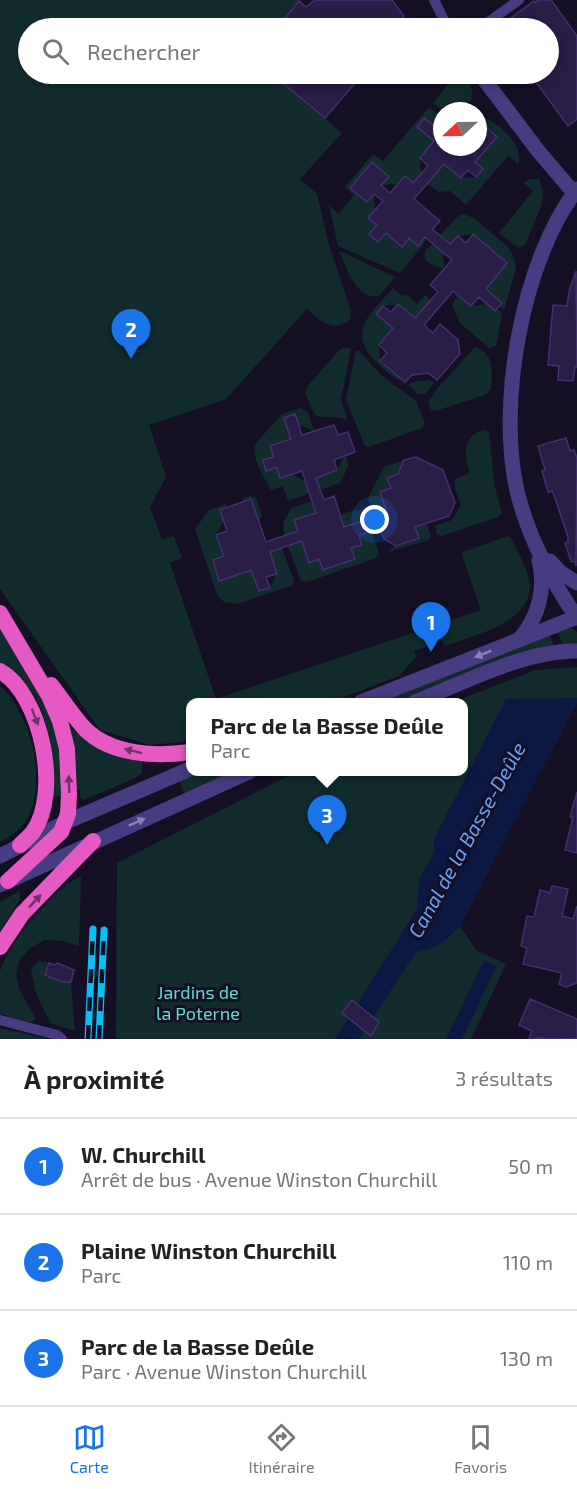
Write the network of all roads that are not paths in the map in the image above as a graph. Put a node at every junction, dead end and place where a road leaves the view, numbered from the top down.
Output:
1 (434, 0) edge
2 (519, 0) edge
3 (443, 18) edge
4 (494, 18) edge
5 (488, 84) edge
6 (576, 191) edge
7 (534, 539) junction
8 (577, 583) edge
9 (0, 613) edge
10 (577, 617) edge
11 (10, 628) junction
12 (519, 640) junction
13 (577, 651) edge
14 (0, 671) edge
15 (372, 698) edge
16 (425, 698) edge
17 (186, 753) edge
18 (186, 771) edge
19 (238, 776) edge
20 (66, 822) junction
21 (93, 841) junction
22 (20, 845) junction
23 (0, 856) edge
24 (4, 883) edge
25 (0, 947) edge
26 (0, 1020) edge
27 (62, 1039) edge

1 - 3 lane
2 - 4 lane
5 - 6 street
6 - 7 street
7 - 8 street
7 - 10 street
7 - 12 street
9 - 11 highway
10 - 12 street
17 -> 11 highway
20 -> 11 highway
12 -> 15 street
13 - 16 street
14 -> 22 highway
18 - 20 street
21 -> 19 street
20 - 22 street
20 - 24 highway
21 - 24 street
25 -> 21 highway
22 - 23 street
26 - 27 lane

